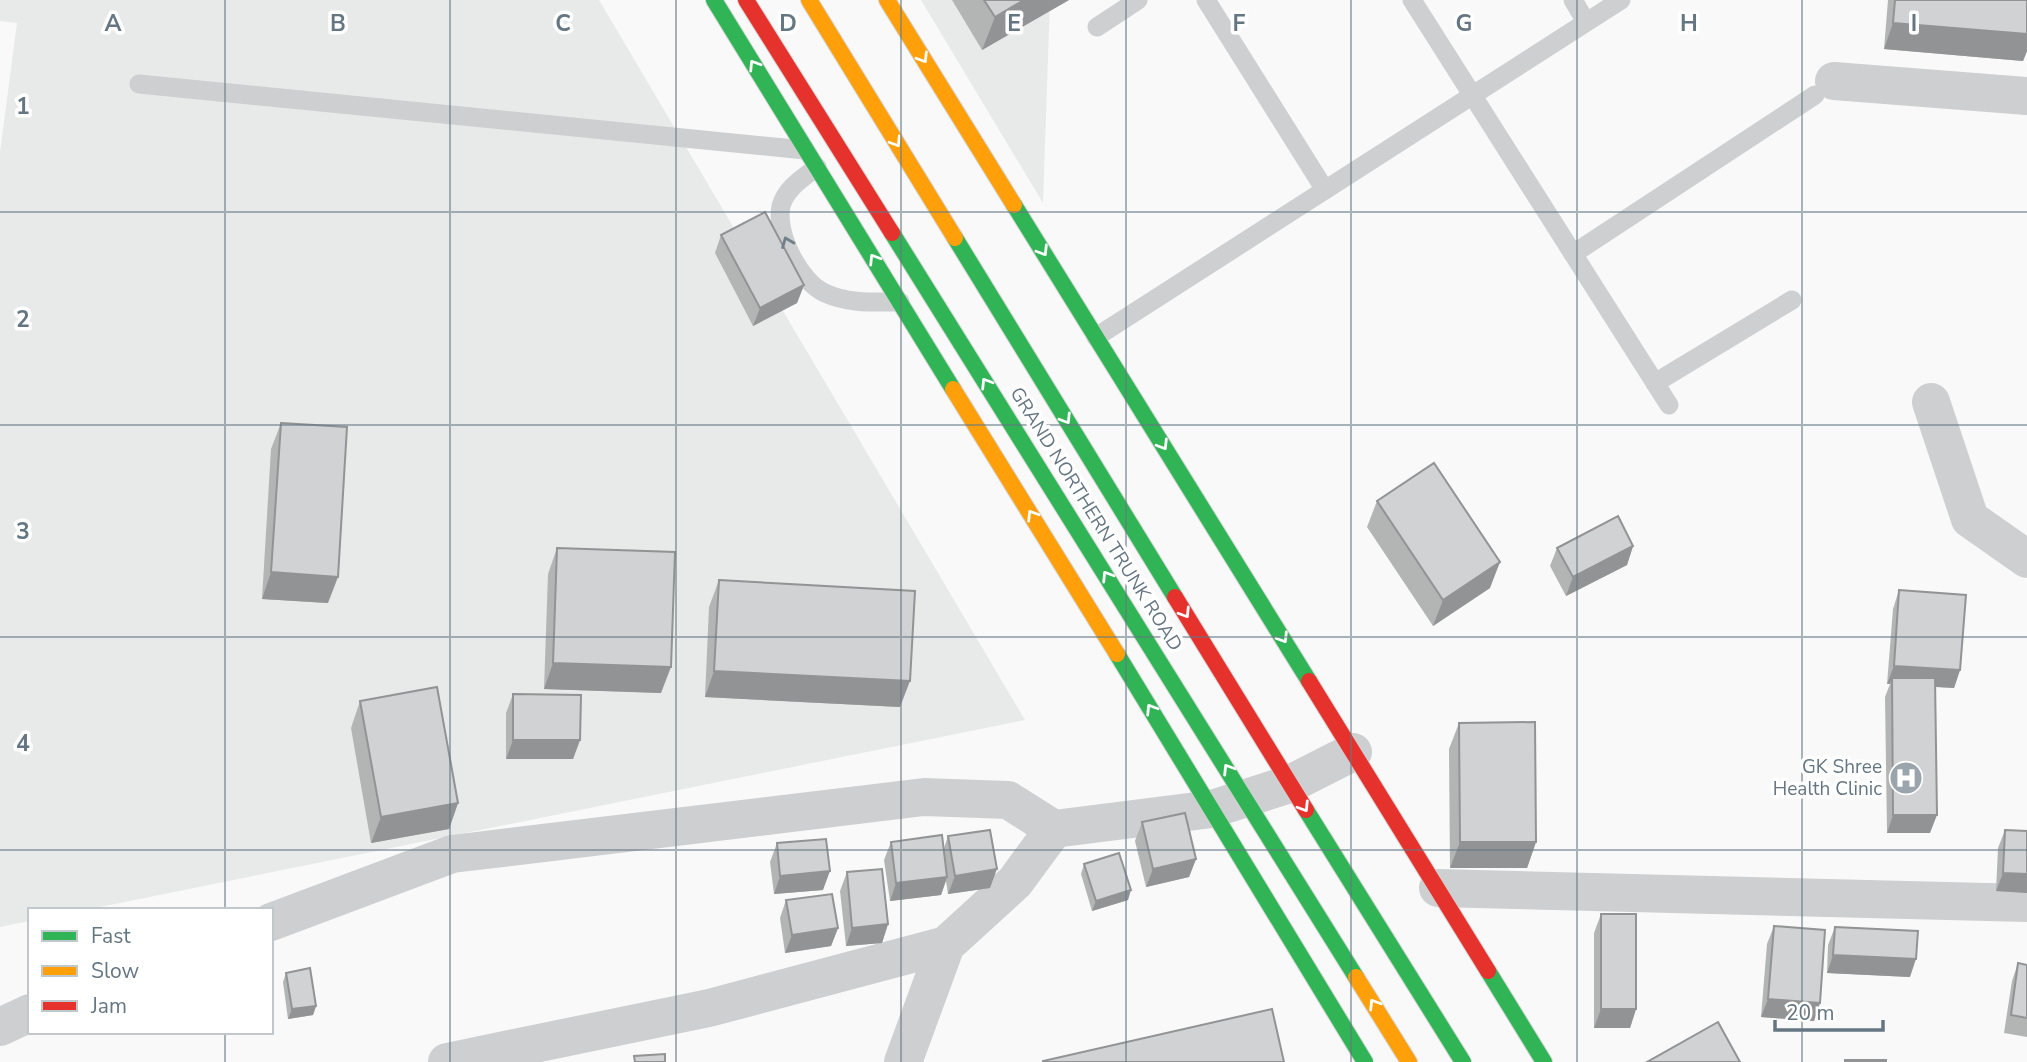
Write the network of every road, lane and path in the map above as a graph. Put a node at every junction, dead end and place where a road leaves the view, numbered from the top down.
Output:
1 (714, 0) edge
2 (746, 0) edge
3 (809, 0) edge
4 (887, 0) edge
5 (1138, 0) edge
6 (1206, 0) edge
7 (1412, 0) edge
8 (1573, 0) edge
9 (1621, 0) edge
10 (1587, 22) junction
11 (1097, 27) dead end
12 (139, 84) dead end
13 (1825, 88) joint
14 (1473, 95) junction
15 (2027, 96) edge
16 (812, 158) junction
17 (1325, 190) junction
18 (1573, 254) junction
19 (1793, 300) dead end
20 (900, 302) junction
21 (1096, 337) junction
22 (1655, 383) junction
23 (1931, 402) dead end
24 (1669, 405) dead end
25 (2027, 559) edge
26 (1353, 752) junction
27 (1290, 784) junction
28 (1229, 803) junction
29 (1054, 829) junction
30 (1438, 888) junction
31 (2027, 903) edge
32 (273, 921) edge
33 (946, 945) junction
34 (28, 1014) edge
35 (0, 1027) edge
36 (447, 1062) edge
37 (903, 1062) edge
38 (1365, 1062) edge
39 (1409, 1062) edge
40 (1464, 1062) edge
41 (1544, 1062) edge

16 -> 1 main road
28 -> 2 main road, GRAND NORTHERN TRUNK ROAD
3 -> 27 main road, GRAND NORTHERN TRUNK ROAD
4 -> 21 main road
5 - 11 lane
6 - 17 lane
7 - 14 lane
8 - 10 lane
9 - 10 lane
10 - 14 lane
12 - 16 lane
13 - 15 street
13 - 18 lane
14 - 17 lane
14 - 18 lane
20 -> 16 main road
20 -> 16 lane
17 - 21 lane
18 - 22 lane
19 - 22 lane
28 -> 20 main road
21 -> 26 main road
22 - 24 lane
23 - 25 street
26 - 27 street
26 - 30 main road
27 - 28 street
27 -> 40 main road, GRAND NORTHERN TRUNK ROAD
28 - 29 street
28 - 38 main road
39 -> 28 main road, GRAND NORTHERN TRUNK ROAD
29 - 32 street
29 - 33 street
30 - 31 street
30 - 41 main road
33 - 36 street
33 - 37 street
34 - 35 street

